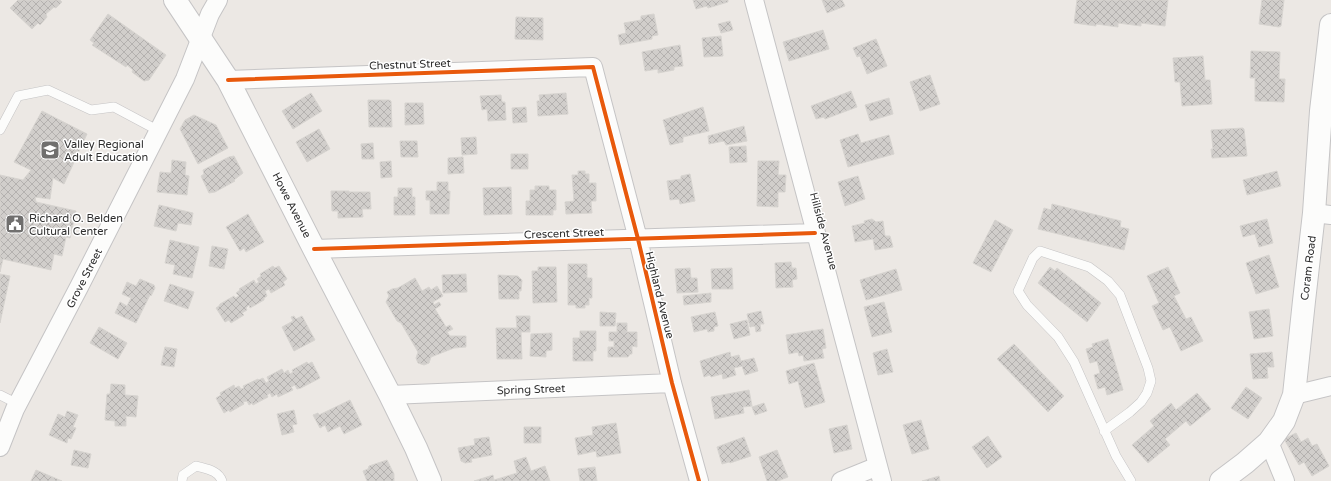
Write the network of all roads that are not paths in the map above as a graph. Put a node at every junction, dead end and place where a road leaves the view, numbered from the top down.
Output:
1 (175, 0) edge
2 (218, 0) edge
3 (754, 0) edge
4 (1330, 38) edge
5 (201, 39) junction
6 (593, 67) joint
7 (228, 80) junction
8 (0, 130) edge
9 (159, 131) junction
10 (1323, 214) edge
11 (815, 233) junction
12 (638, 239) junction
13 (314, 249) junction
14 (672, 383) junction
15 (1331, 386) edge
16 (0, 395) edge
17 (390, 395) junction
18 (1294, 395) junction
19 (18, 404) junction
20 (1104, 431) junction
21 (1269, 442) junction
22 (0, 448) edge
23 (880, 473) edge
24 (182, 481) edge
25 (222, 481) edge
26 (430, 481) edge
27 (699, 481) edge
28 (841, 481) edge
29 (1131, 481) edge
30 (1221, 481) edge
31 (1286, 481) edge

1 - 5 main road, Howe Avenue
2 - 5 street, Grove Street
3 - 11 street, Hillside Avenue
4 - 10 main road, Coram Road
5 - 7 main road, Howe Avenue
5 - 9 street, Grove Street
6 - 7 street, Chestnut Street
6 - 12 street, Highland Avenue
7 - 13 main road, Howe Avenue
8 - 9 lane
9 - 19 street, Grove Street
10 - 18 main road, Coram Road
11 - 12 street, Crescent Street
11 - 23 street, Hillside Avenue
12 - 13 street, Crescent Street
12 - 14 street, Highland Avenue
13 - 17 main road, Howe Avenue
14 - 17 street, Spring Street
14 - 27 street, Highland Avenue
15 - 18 street
16 - 19 lane
17 - 26 main road, Howe Avenue
18 - 21 main road, Coram Road
19 - 22 street, Grove Street
20 - 20 lane
20 - 29 lane
21 - 30 main road, Coram Road
21 - 31 street
23 - 28 street
24 - 25 lane

